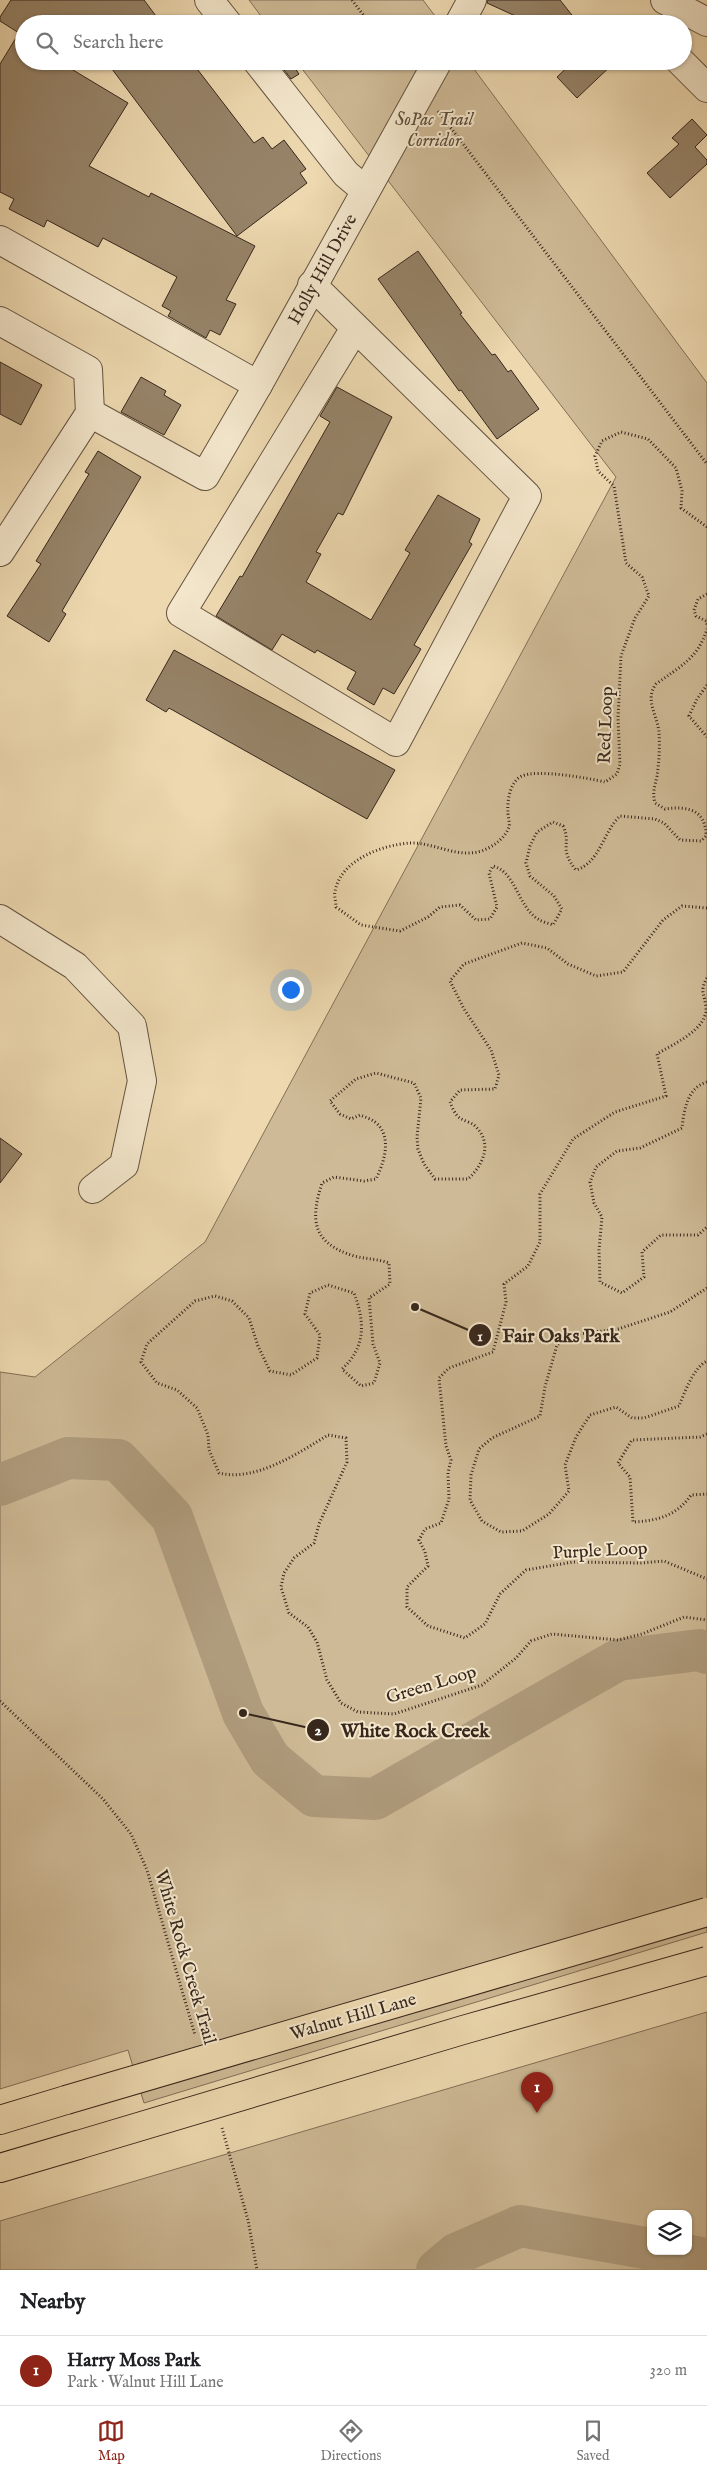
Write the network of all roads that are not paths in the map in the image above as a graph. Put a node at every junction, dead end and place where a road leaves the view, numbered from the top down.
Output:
1 (209, 0) edge
2 (658, 0) edge
3 (665, 0) edge
4 (221, 15) edge
5 (662, 15) edge
6 (707, 22) edge
7 (264, 70) edge
8 (433, 70) edge
9 (689, 70) edge
10 (707, 88) edge
11 (365, 190) junction
12 (0, 240) edge
13 (312, 285) junction
14 (0, 321) edge
15 (355, 328) junction
16 (258, 385) junction
17 (90, 413) junction
18 (0, 552) edge
19 (0, 919) edge
20 (93, 1189) dead end
21 (707, 1912) edge
22 (707, 1961) edge
23 (0, 2120) edge
24 (0, 2168) edge

1 - 4 street
2 - 5 street
3 - 6 street
7 - 11 street
8 - 11 street, Holly Hill Drive
9 - 10 street
11 - 13 street, Holly Hill Drive
12 - 16 street
13 - 15 street
13 - 16 street, Holly Hill Drive
14 - 17 street
15 - 15 street
16 - 17 street, Holly Hill Drive
17 - 18 street
19 - 20 street
21 - 23 main road, Walnut Hill Lane, bridge
22 - 24 main road, bridge

